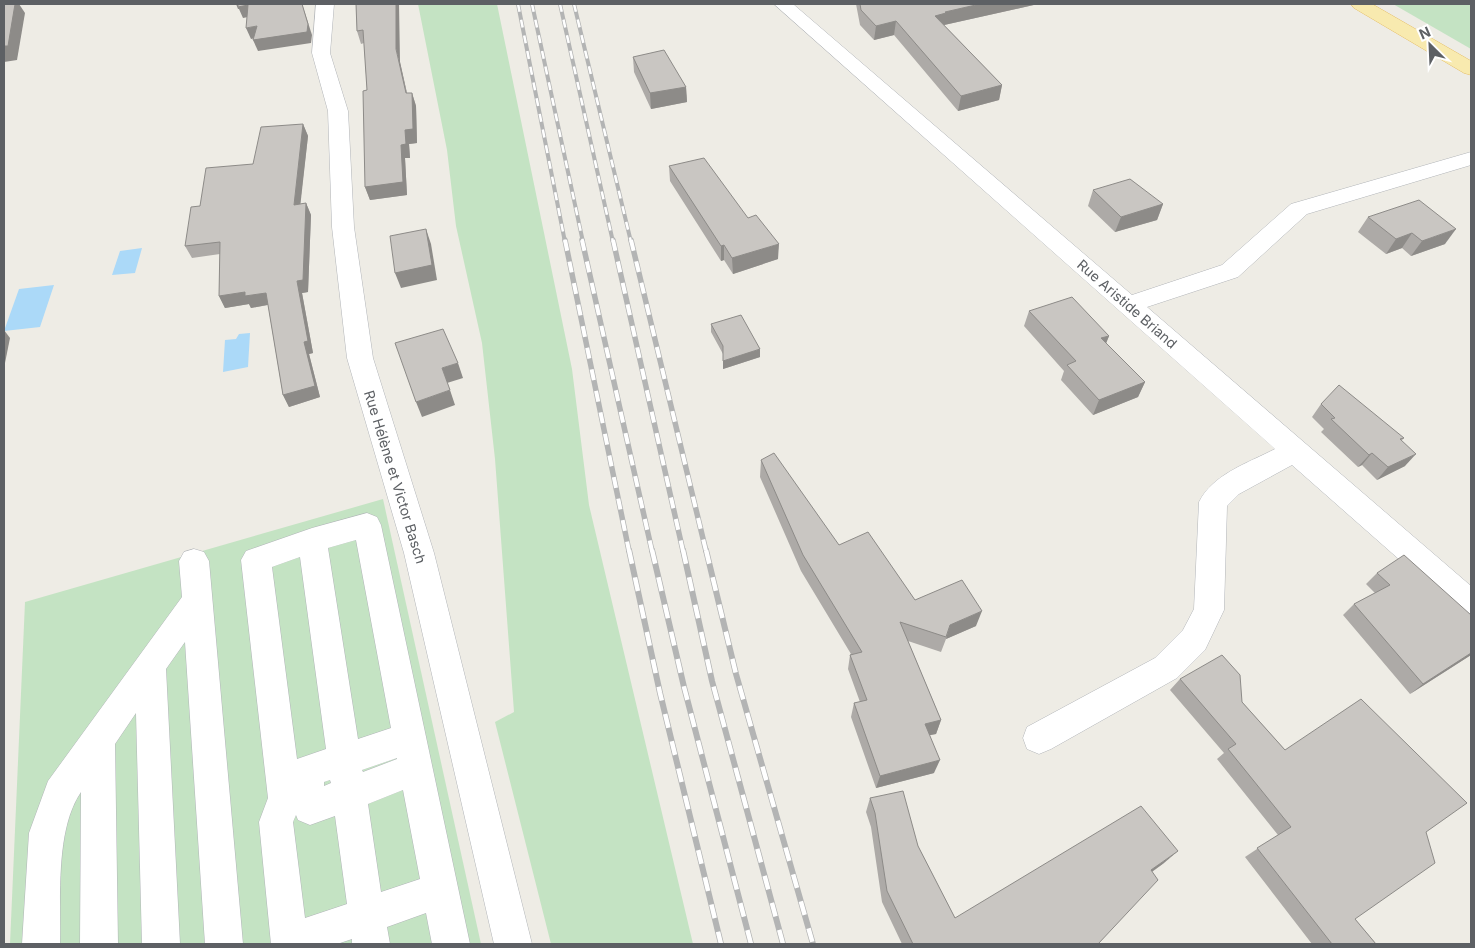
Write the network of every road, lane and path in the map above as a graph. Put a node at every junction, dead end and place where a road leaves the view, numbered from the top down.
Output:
1 (325, 4) edge
2 (783, 4) edge
3 (1360, 4) edge
4 (1471, 69) edge
5 (1471, 158) edge
6 (1128, 305) junction
7 (1296, 450) junction
8 (312, 540) junction
9 (194, 561) dead end
10 (197, 600) junction
11 (1471, 604) edge
12 (150, 665) junction
13 (1039, 738) dead end
14 (98, 739) junction
15 (413, 754) junction
16 (344, 760) junction
17 (348, 794) junction
18 (440, 890) junction
19 (369, 930) edge
20 (290, 943) edge
21 (41, 944) edge
22 (99, 944) edge
23 (162, 944) edge
24 (224, 944) edge
25 (451, 944) edge
26 (513, 944) edge

1 - 26 street, Rue Hélène et Victor Basch
2 - 6 street, Rue Aristide Briand
3 - 4 main road
5 - 6 street
6 - 7 street, Rue Aristide Briand
7 - 11 street, Rue Aristide Briand
7 - 13 street
8 - 15 street
8 - 16 street
8 - 20 street
9 - 10 street
10 - 12 street
10 - 24 street
12 - 14 street
12 - 23 street
14 - 21 street
14 - 22 street
15 - 16 street
15 - 17 street
15 - 18 street
16 - 17 street
17 - 19 street
18 - 19 street
18 - 25 street
19 - 20 street

